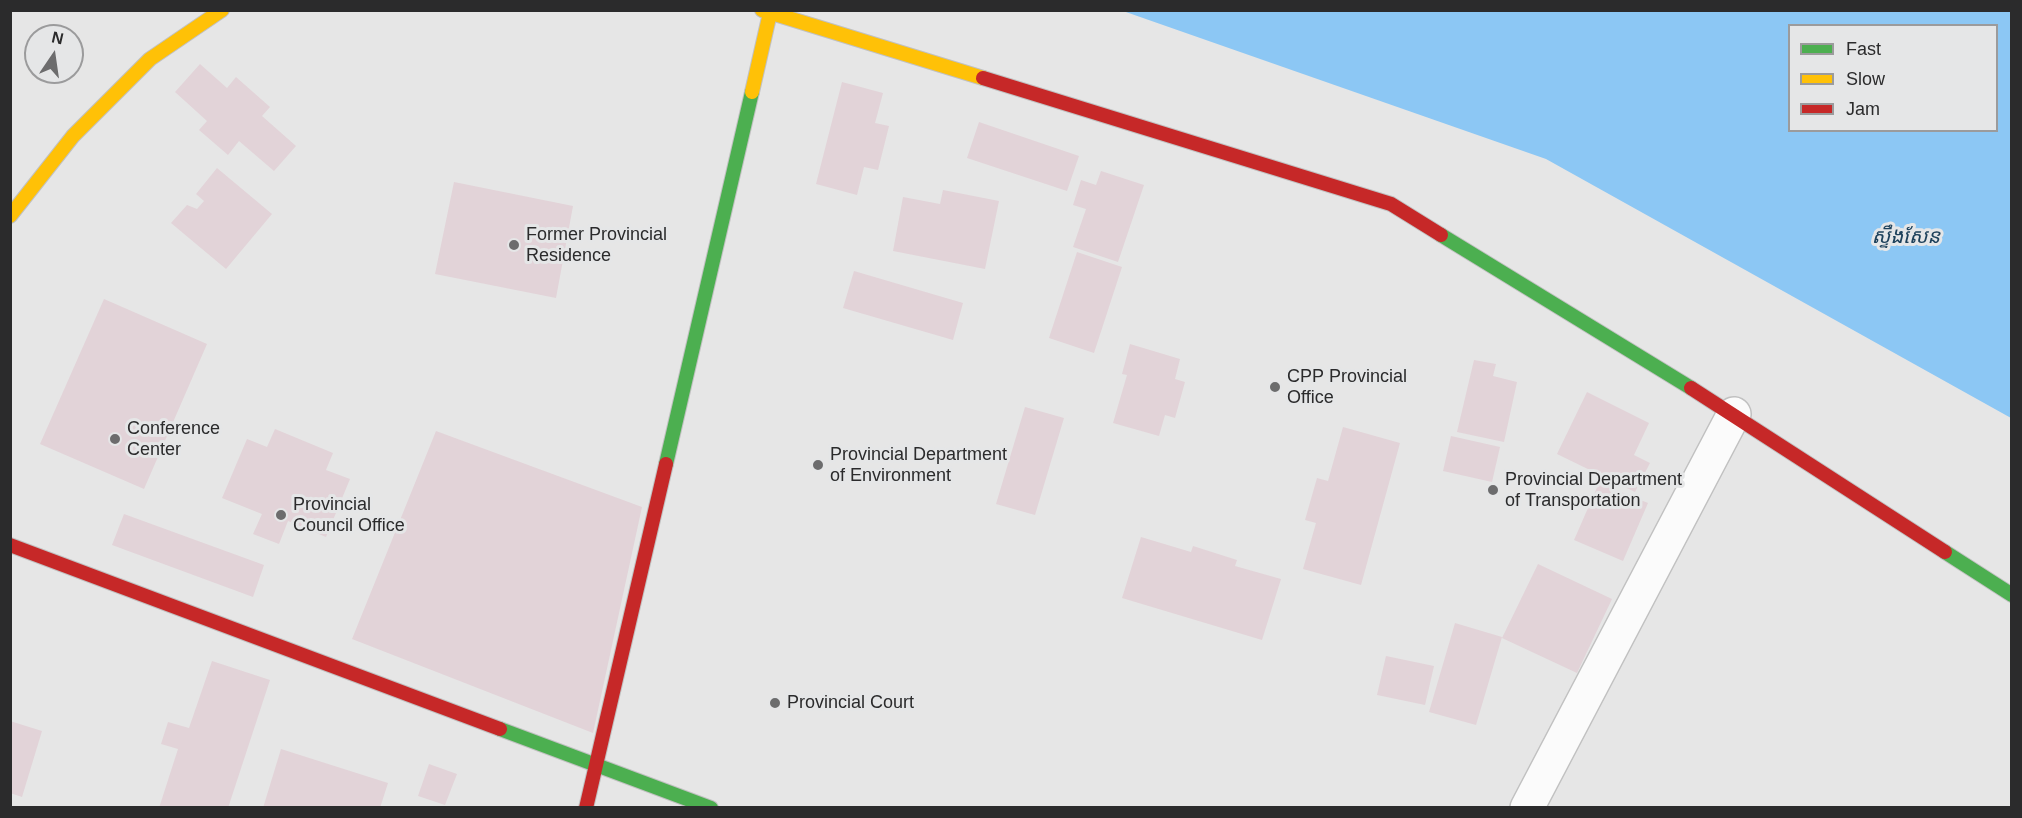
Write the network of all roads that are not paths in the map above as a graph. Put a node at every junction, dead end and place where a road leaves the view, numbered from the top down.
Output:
1 (222, 10) edge
2 (766, 12) edge
3 (10, 216) edge
4 (1734, 414) junction
5 (10, 545) edge
6 (2012, 595) edge
7 (597, 765) junction
8 (586, 807) edge
9 (711, 807) edge
10 (1527, 807) edge

1 - 3 street
2 - 4 street
2 - 7 street
4 - 6 street
4 - 10 street
5 - 7 street
7 - 8 street
7 - 9 street

